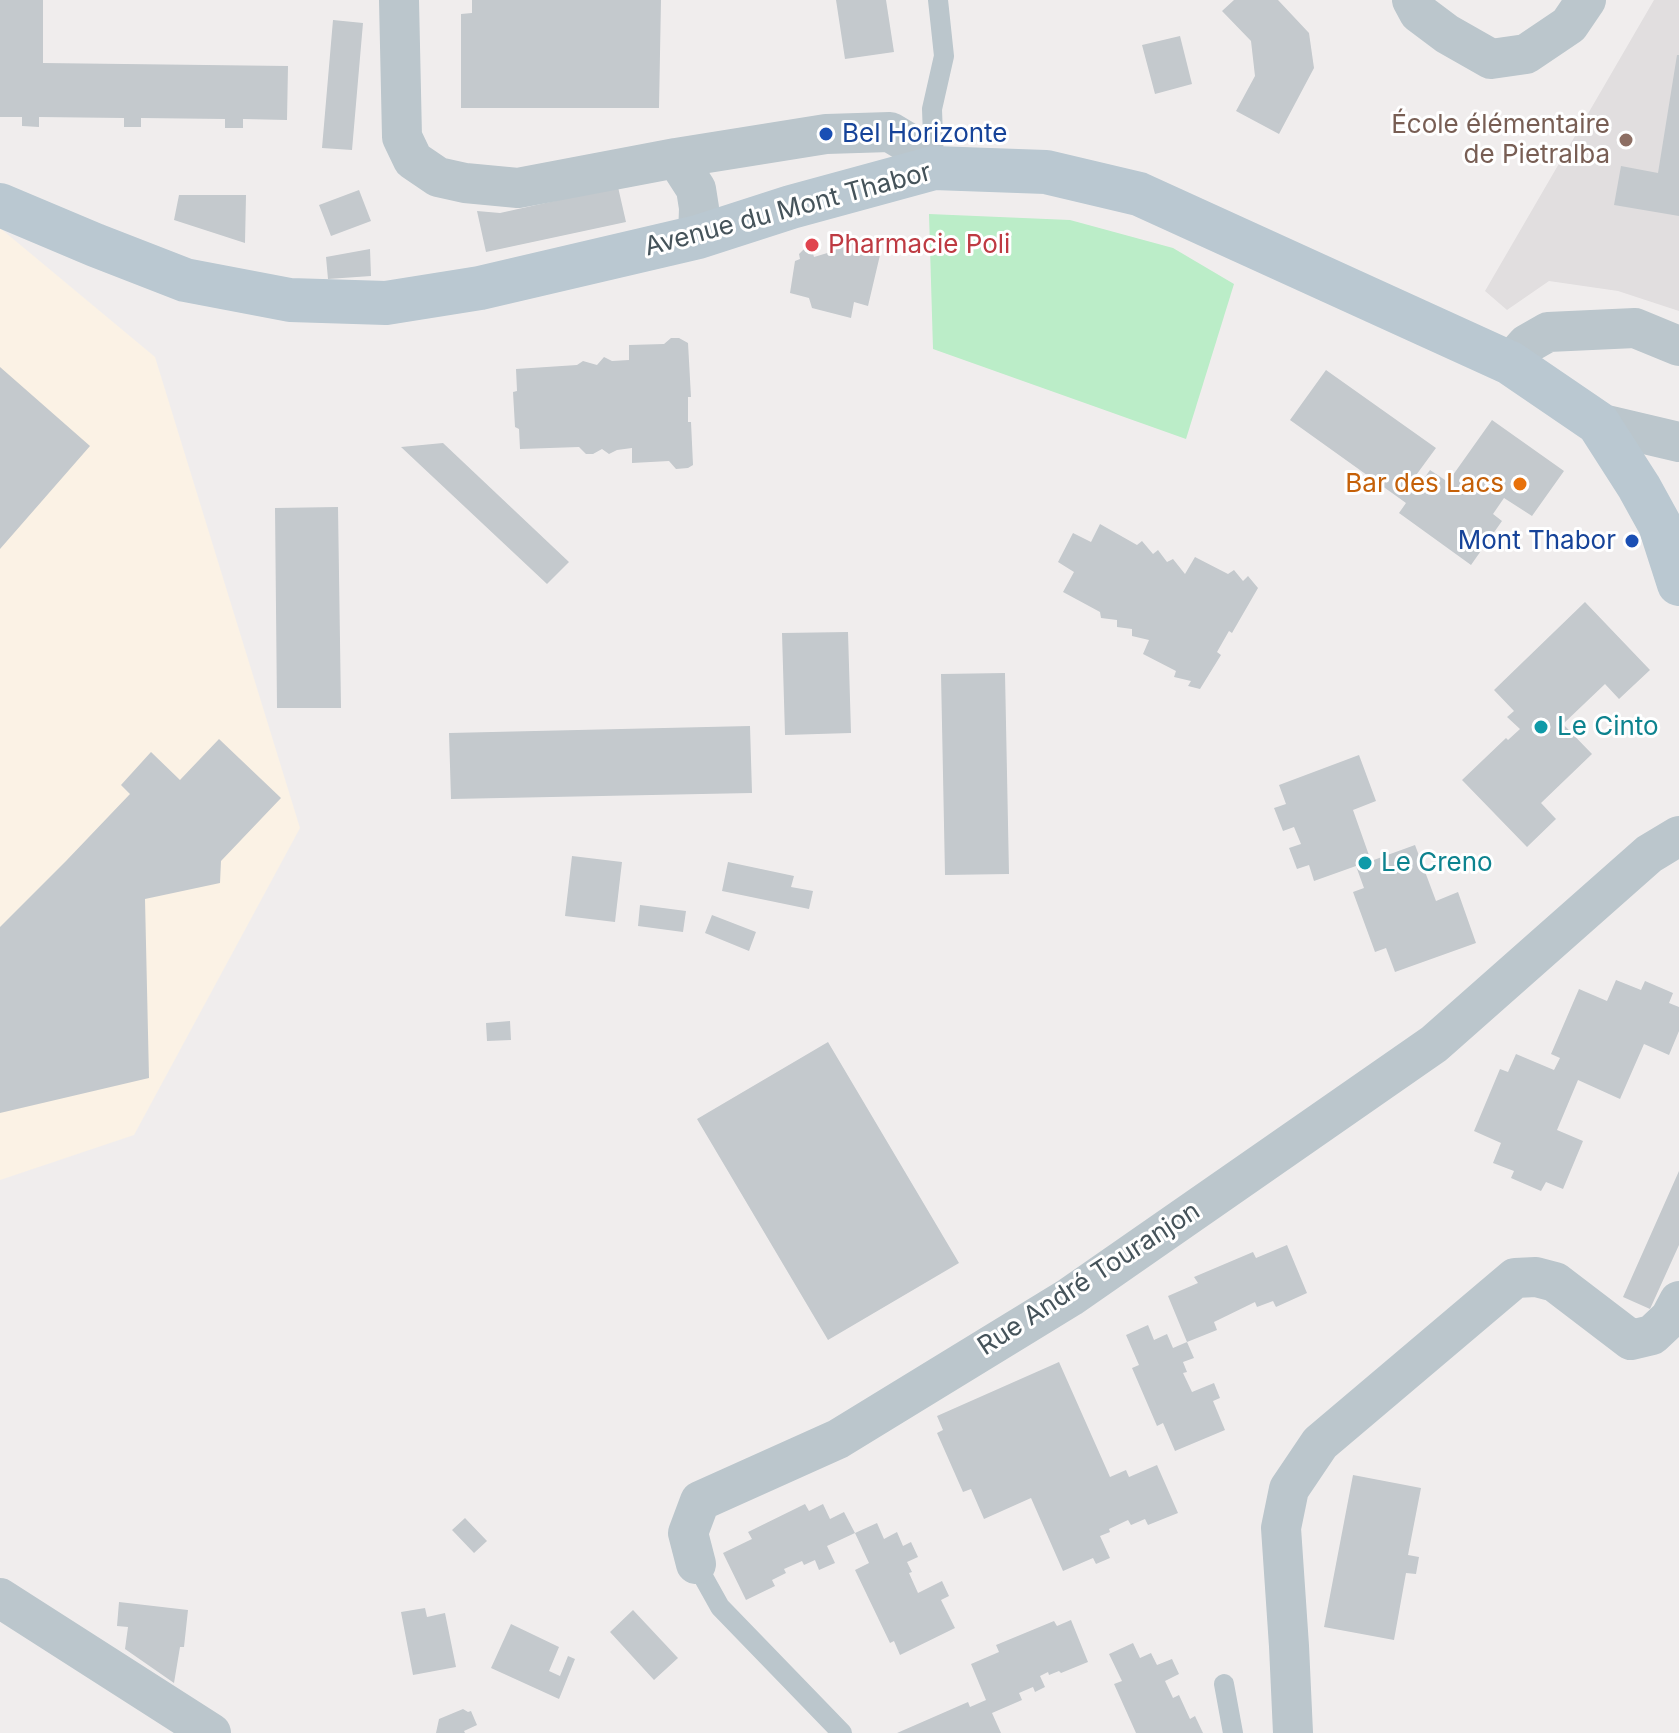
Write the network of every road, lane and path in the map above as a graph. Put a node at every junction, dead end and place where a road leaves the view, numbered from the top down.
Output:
1 (399, 0) edge
2 (938, 0) edge
3 (1412, 0) edge
4 (1586, 0) edge
5 (676, 158) junction
6 (934, 168) junction
7 (0, 205) edge
8 (698, 237) junction
9 (1679, 346) edge
10 (1510, 363) junction
11 (1598, 423) junction
12 (1679, 442) edge
13 (1679, 584) edge
14 (1679, 836) edge
15 (1679, 1301) edge
16 (696, 1564) joint
17 (0, 1598) edge
18 (1224, 1684) dead end
19 (211, 1733) edge
20 (842, 1733) edge
21 (1233, 1733) edge
22 (1293, 1733) edge

1 - 5 street
2 - 6 lane
3 - 4 street
5 - 6 street
5 - 8 street
6 - 8 street, Avenue du Mont Thabor
6 - 10 street, Avenue du Mont Thabor
7 - 8 street, Avenue du Mont Thabor
9 - 10 street
10 - 11 street, Avenue du Mont Thabor
11 - 12 street
11 - 13 street, Avenue du Mont Thabor
14 - 16 street, Rue André Touranjon
15 - 22 street
16 - 20 lane, Rue André Touranjon
17 - 19 street
18 - 21 lane

